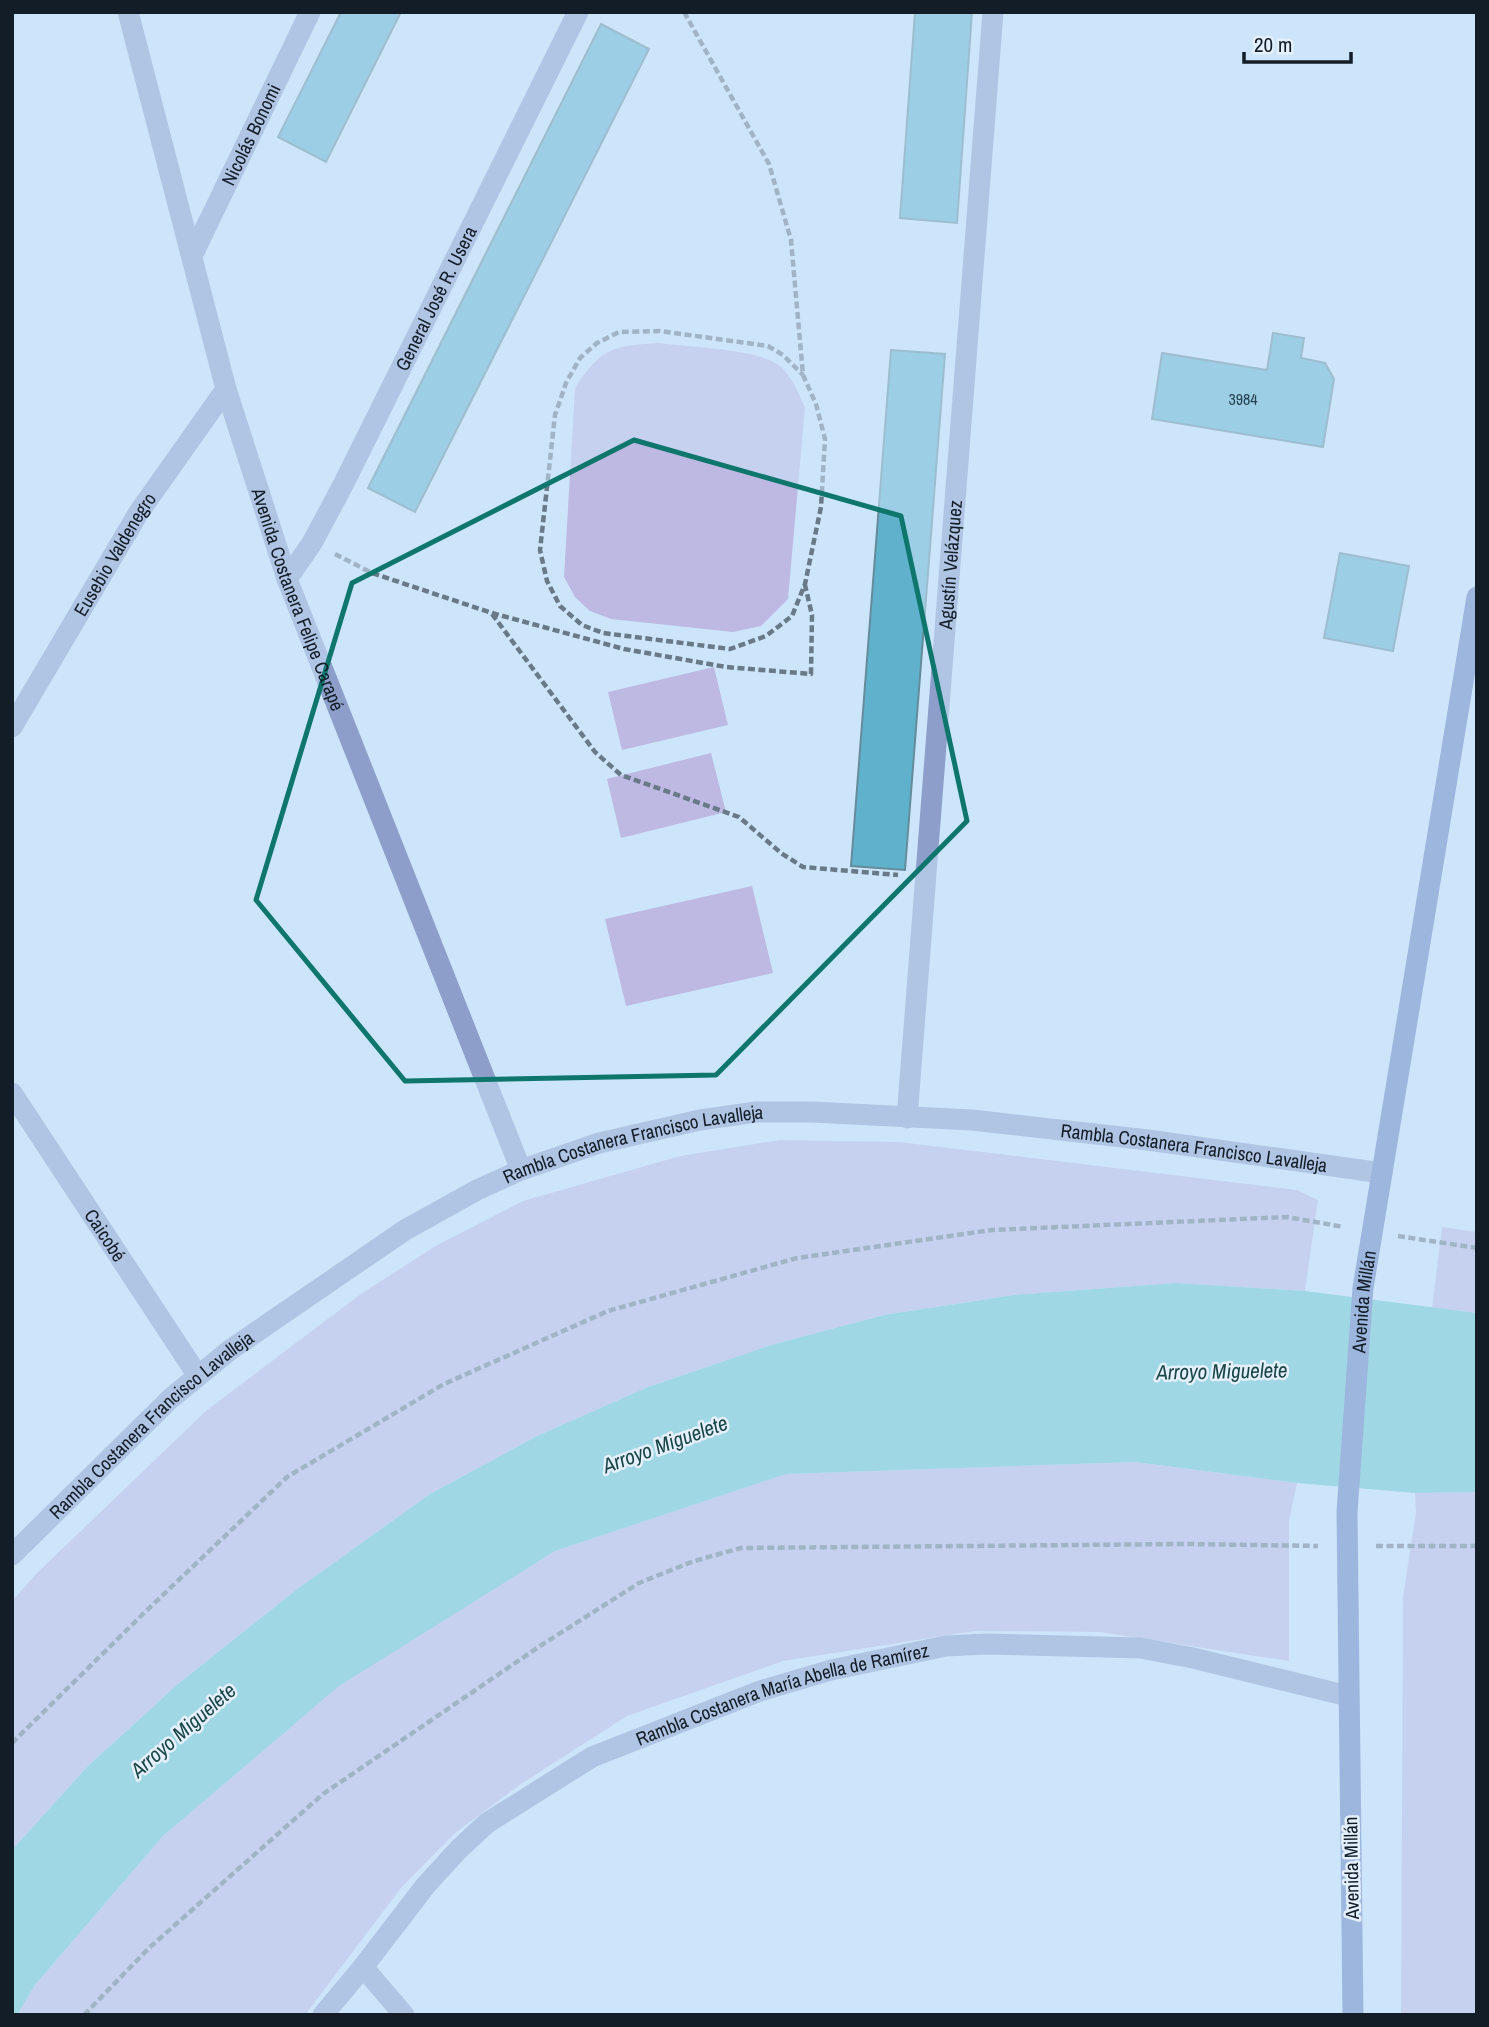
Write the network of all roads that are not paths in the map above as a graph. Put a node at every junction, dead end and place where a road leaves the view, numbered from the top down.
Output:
1 (128, 12) edge
2 (310, 12) edge
3 (578, 12) edge
4 (993, 12) edge
5 (192, 256) junction
6 (226, 389) junction
7 (287, 579) junction
8 (1477, 597) edge
9 (12, 727) edge
10 (12, 1093) edge
11 (906, 1118) junction
12 (521, 1170) junction
13 (1382, 1173) junction
14 (198, 1376) junction
15 (12, 1555) edge
16 (1348, 1696) junction
17 (363, 1967) junction
18 (323, 2015) edge
19 (404, 2015) edge
20 (1353, 2015) edge

1 - 5 street, Avenida Costanera Felipe Carapé
2 - 5 street, Nicolás Bonomi
3 - 7 street, General José R. Usera
4 - 11 street, Agustín Velázquez
5 - 6 street, Avenida Costanera Felipe Carapé
6 - 7 street, Avenida Costanera Felipe Carapé
6 - 9 street, Eusebio Valdenegro
7 - 12 street, Avenida Costanera Felipe Carapé
8 - 13 main road, Avenida Millán
10 - 14 street, Caicobé
11 - 12 street, Rambla Costanera Francisco Lavalleja
11 - 13 street, Rambla Costanera Francisco Lavalleja
12 - 14 street, Rambla Costanera Francisco Lavalleja
13 - 16 main road, Avenida Millán
14 - 15 street, Rambla Costanera Francisco Lavalleja
16 - 17 street, Rambla Costanera María Abella de Ramírez
16 - 20 main road, Avenida Millán
17 - 18 street, Rambla Costanera María Abella de Ramírez
17 - 19 street

